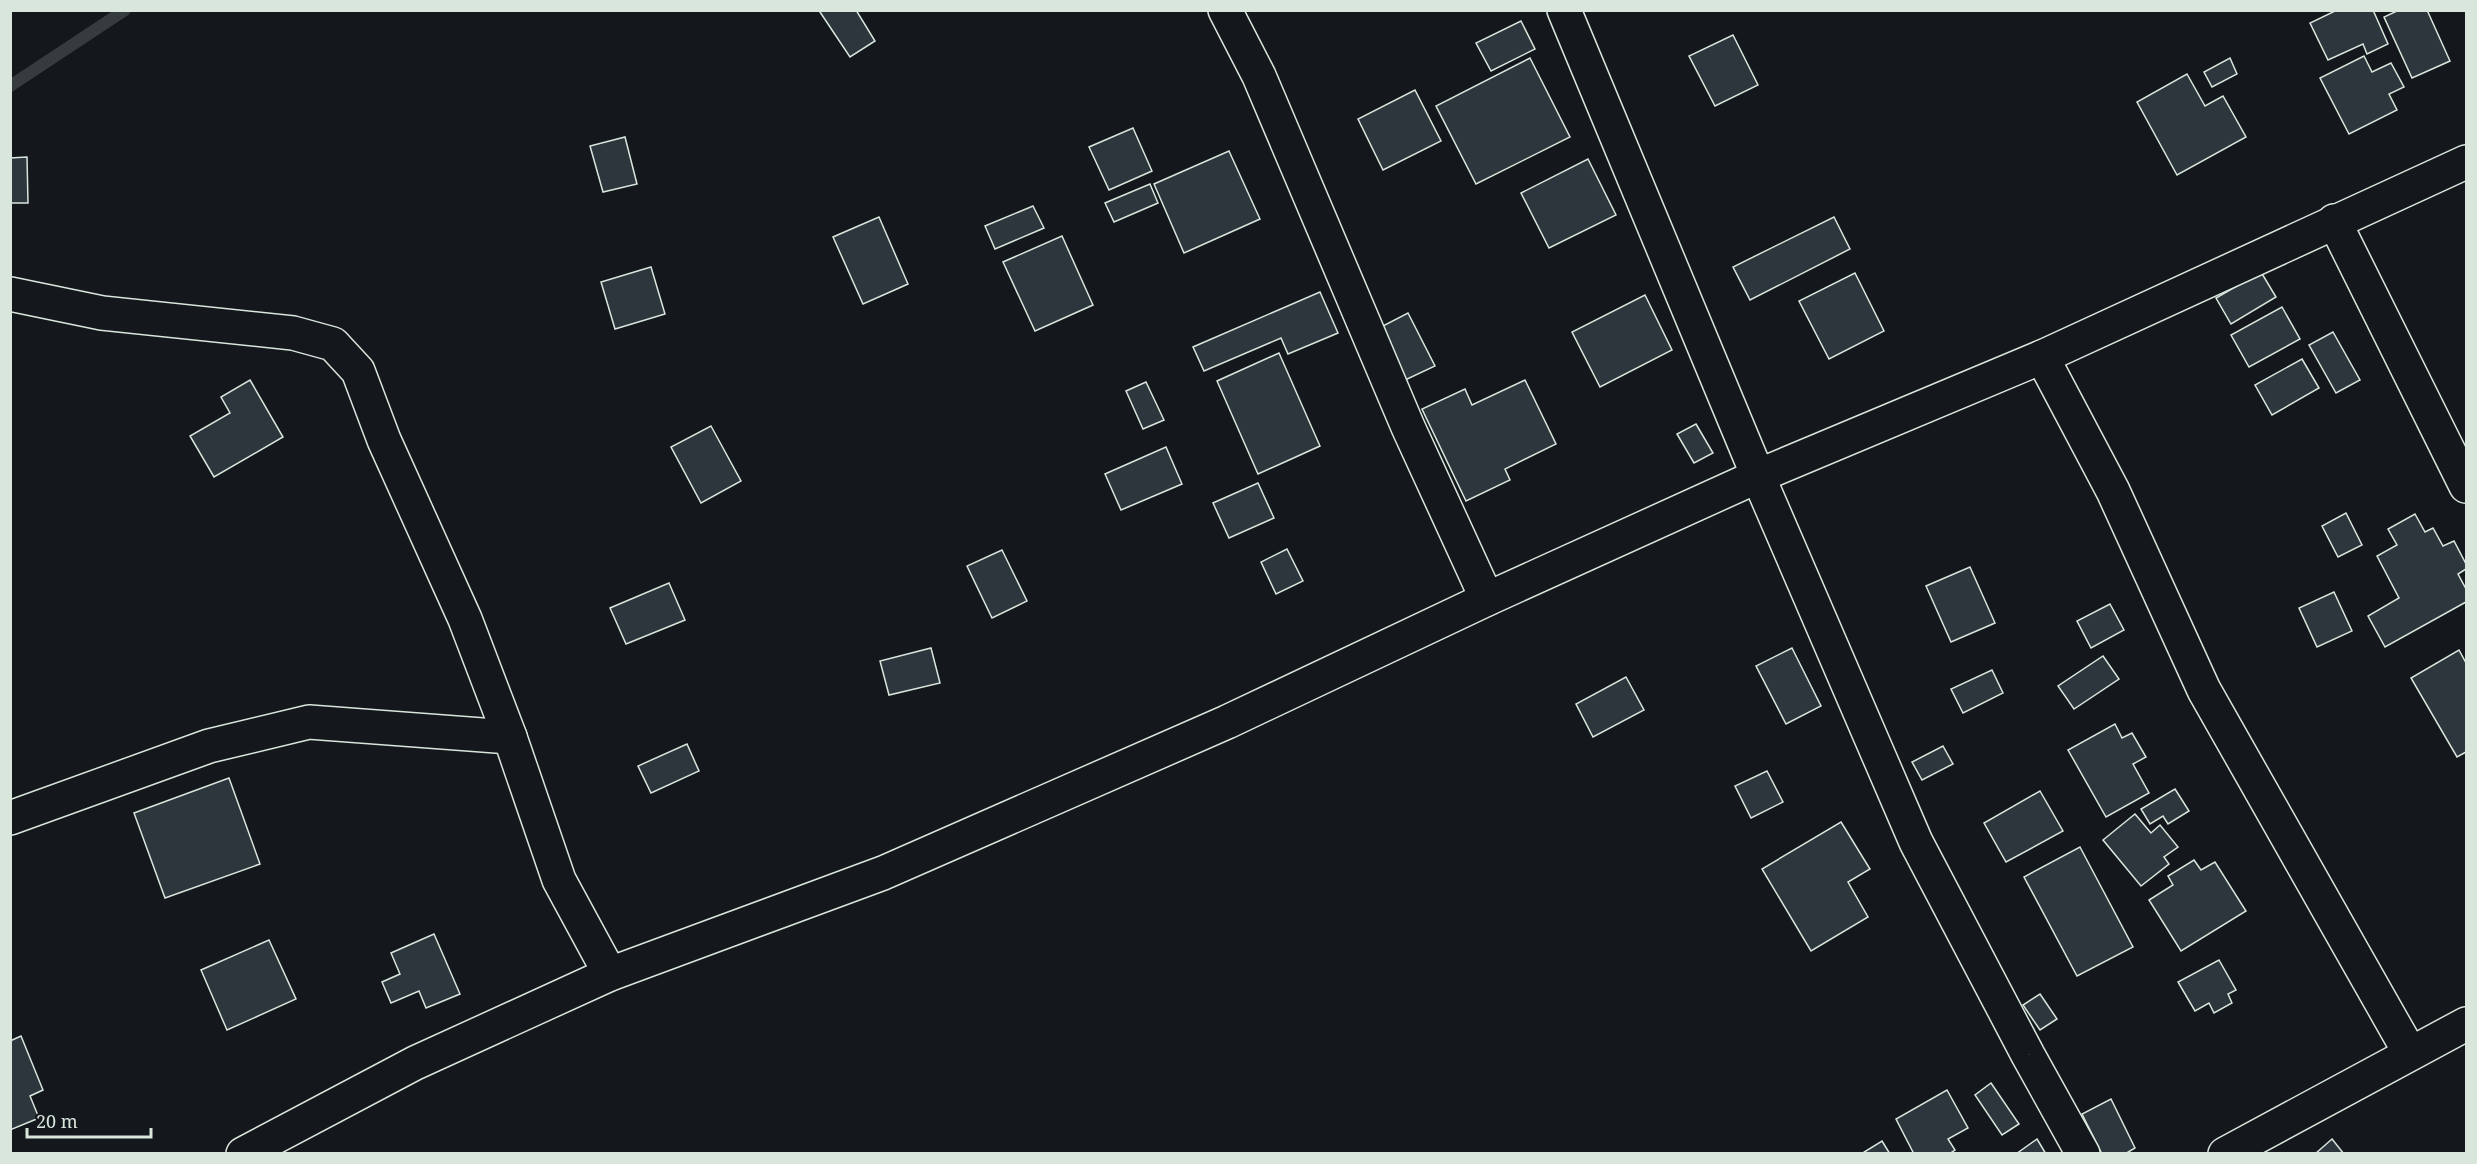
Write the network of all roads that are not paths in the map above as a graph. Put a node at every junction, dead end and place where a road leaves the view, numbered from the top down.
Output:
1 (1225, 10) edge
2 (1564, 10) edge
3 (2466, 162) edge
4 (2334, 222) junction
5 (10, 294) edge
6 (2042, 357) junction
7 (1758, 476) junction
8 (2466, 486) edge
9 (1486, 599) junction
10 (510, 737) junction
11 (10, 819) edge
12 (610, 974) junction
13 (2466, 1024) edge
14 (2410, 1053) junction
15 (275, 1144) edge
16 (243, 1154) edge
17 (2083, 1154) edge
18 (2225, 1154) edge

1 - 9 street
2 - 7 street
3 - 4 street
4 - 6 street
4 - 8 street
5 - 10 street
6 - 7 street
6 - 14 street
7 - 9 street
7 - 17 street
9 - 12 street
10 - 11 street
10 - 12 street
12 - 15 street
13 - 14 street
14 - 18 street
15 - 16 street

